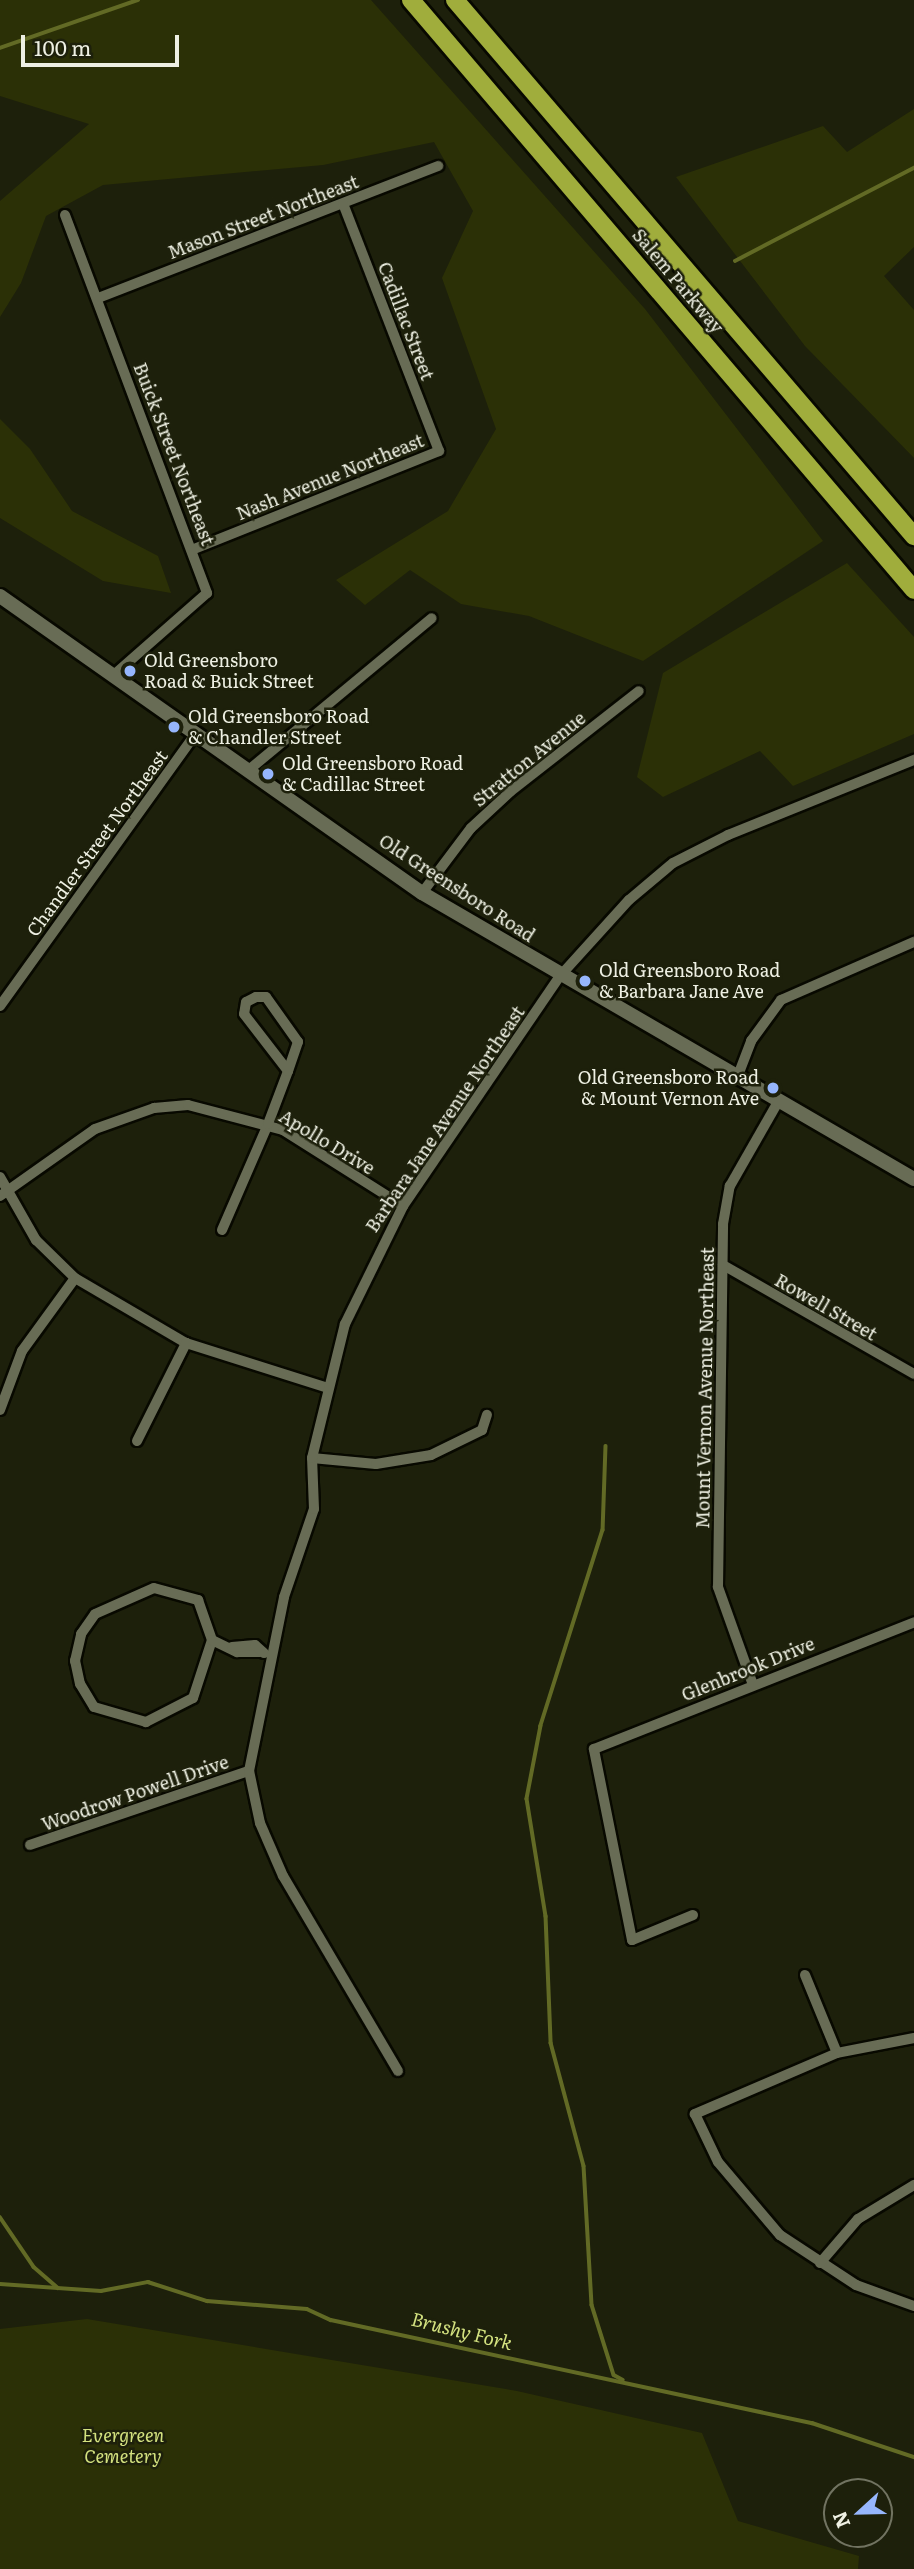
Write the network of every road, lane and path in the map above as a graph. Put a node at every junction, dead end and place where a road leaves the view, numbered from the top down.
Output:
1 (411, 0) edge
2 (455, 0) edge
3 (461, 0) edge
4 (475, 22) junction
5 (438, 166) dead end
6 (343, 204) junction
7 (65, 215) dead end
8 (98, 298) junction
9 (439, 451) joint
10 (914, 536) edge
11 (194, 549) junction
12 (914, 590) edge
13 (0, 596) edge
14 (432, 618) dead end
15 (117, 672) junction
16 (639, 691) dead end
17 (195, 733) junction
18 (914, 760) edge
19 (250, 769) junction
20 (422, 893) junction
21 (914, 943) edge
22 (560, 975) junction
23 (0, 1006) edge
24 (288, 1071) junction
25 (737, 1078) junction
26 (778, 1102) junction
27 (268, 1124) junction
28 (0, 1177) edge
29 (914, 1179) edge
30 (2, 1194) edge
31 (403, 1206) junction
32 (222, 1230) dead end
33 (723, 1265) junction
34 (75, 1279) junction
35 (186, 1343) junction
36 (914, 1374) edge
37 (328, 1388) junction
38 (0, 1410) edge
39 (487, 1415) dead end
40 (137, 1441) dead end
41 (312, 1458) junction
42 (914, 1622) edge
43 (212, 1640) junction
44 (265, 1654) junction
45 (752, 1682) junction
46 (249, 1771) junction
47 (30, 1845) dead end
48 (693, 1915) dead end
49 (806, 1975) dead end
50 (914, 2038) edge
51 (838, 2053) junction
52 (398, 2071) dead end
53 (914, 2185) edge
54 (820, 2263) junction
55 (914, 2306) edge

1 - 12 highway, Salem Parkway
2 - 4 highway, Salem Parkway
3 - 4 highway
4 - 10 highway, Salem Parkway
5 - 6 street, Mason Street Northeast
6 - 8 street, Mason Street Northeast
6 - 9 street, Cadillac Street
7 - 8 street, Buick Street Northeast
8 - 11 street, Buick Street Northeast
9 - 11 street, Nash Avenue Northeast
11 - 15 street, Buick Street Northeast
13 - 15 street, Old Greensboro Road
14 - 19 street
15 - 17 street, Old Greensboro Road
16 - 20 street, Stratton Avenue
17 - 19 street, Old Greensboro Road
17 - 23 street, Chandler Street Northeast
18 - 22 street, Barbara Jane Avenue Northeast
19 - 20 street, Old Greensboro Road
20 - 22 street, Old Greensboro Road
21 - 25 street
22 - 25 street, Old Greensboro Road
22 - 31 street, Barbara Jane Avenue Northeast
24 - 24 street
24 - 27 street
25 - 26 street, Old Greensboro Road
26 - 29 street, Old Greensboro Road
26 - 33 street, Mount Vernon Avenue Northeast
27 - 30 street, Apollo Drive
27 - 31 street, Apollo Drive
27 - 32 street
28 - 30 street
30 - 34 street
31 - 37 street, Barbara Jane Avenue Northeast
33 - 36 street, Rowell Street
33 - 45 street, Mount Vernon Avenue Northeast
34 - 35 street
34 - 38 street
35 - 37 street
35 - 40 street
37 - 41 street, Barbara Jane Avenue Northeast
39 - 41 street
41 - 44 street, Barbara Jane Avenue Northeast
42 - 45 street, Glenbrook Drive
43 - 43 street
43 - 44 street
44 - 46 street, Barbara Jane Avenue Northeast
45 - 48 street, Glenbrook Drive
46 - 47 street, Woodrow Powell Drive
46 - 52 street, Barbara Jane Avenue Northeast
49 - 51 street
50 - 51 street
51 - 54 street
53 - 54 street
54 - 55 street

